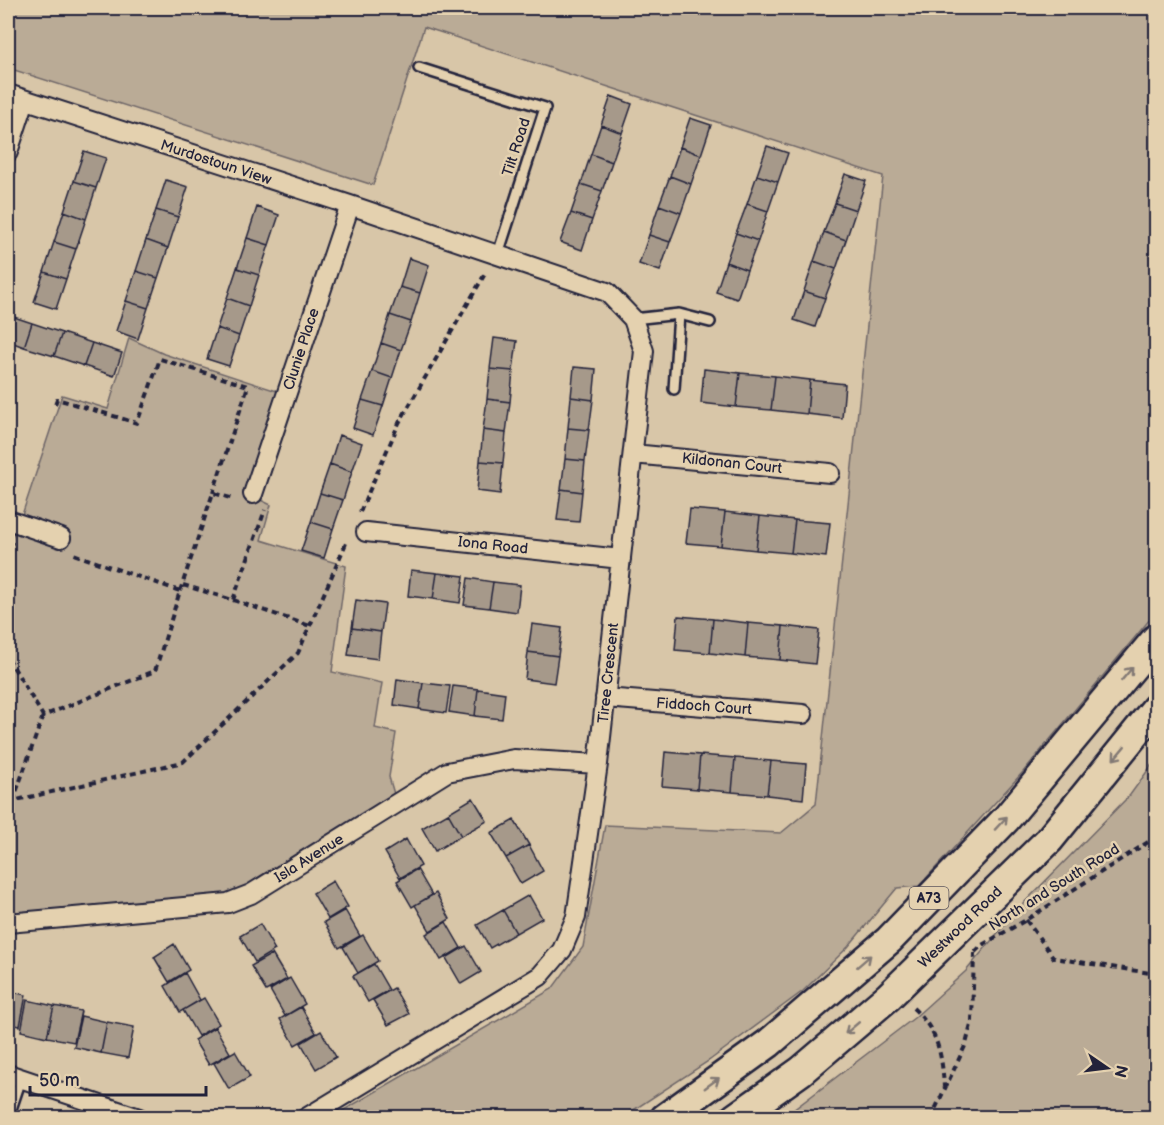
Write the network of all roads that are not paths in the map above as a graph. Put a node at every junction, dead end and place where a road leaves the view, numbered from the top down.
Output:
1 (418, 68) dead end
2 (16, 97) edge
3 (8, 152) edge
4 (350, 205) junction
5 (424, 230) joint
6 (498, 254) junction
7 (679, 314) junction
8 (633, 319) junction
9 (710, 322) dead end
10 (674, 389) dead end
11 (633, 453) junction
12 (830, 472) dead end
13 (252, 499) road end
14 (8, 520) edge
15 (361, 525) road end
16 (61, 538) road end
17 (621, 559) junction
18 (1156, 639) edge
19 (605, 698) junction
20 (1156, 708) edge
21 (803, 714) dead end
22 (598, 764) junction
23 (8, 923) edge
24 (14, 1077) edge
25 (8, 1118) edge
26 (139, 1118) edge
27 (306, 1118) edge
28 (665, 1118) edge
29 (735, 1118) edge

1 - 6 lane, Tilt Road
2 - 3 street
2 - 4 street, Murdostoun View
4 - 5 street, Murdostoun View
4 - 13 street, Clunie Place
5 - 6 street, Tiree Crescent
6 - 8 street, Tiree Crescent
7 - 8 lane
7 - 9 lane
7 - 10 lane
8 - 11 street, Tiree Crescent
11 - 12 street, Kildonan Court
11 - 17 street, Tiree Crescent
14 - 16 street
15 - 17 street, Iona Road
17 - 19 street, Tiree Crescent
28 -> 18 main road, A73
19 - 21 street, Fiddoch Court
19 - 22 street, Tiree Crescent
20 -> 29 main road, Westwood Road / A73
22 - 23 street, Isla Avenue
22 - 27 street, Tiree Crescent
24 - 25 lane
24 - 26 street

